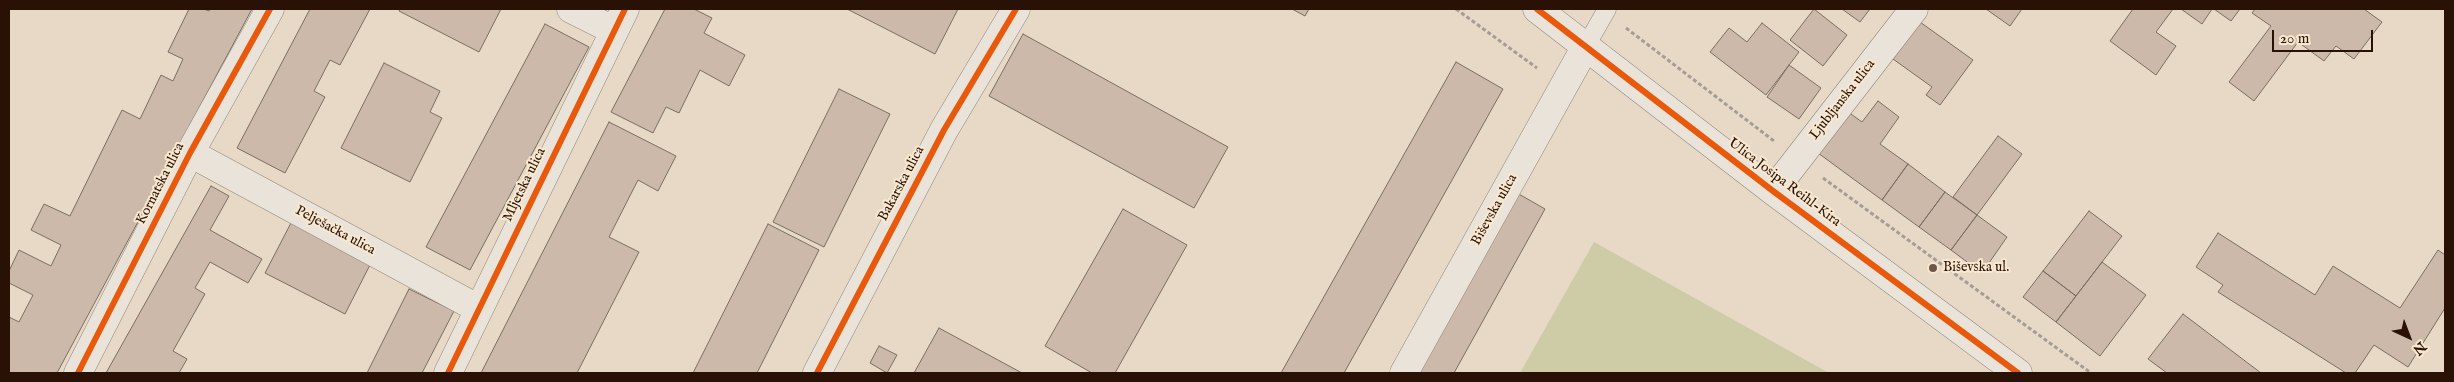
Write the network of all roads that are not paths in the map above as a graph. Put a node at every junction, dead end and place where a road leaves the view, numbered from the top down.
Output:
1 (270, 9) edge
2 (571, 9) edge
3 (1016, 9) edge
4 (1537, 9) edge
5 (1914, 9) edge
6 (1606, 10) edge
7 (619, 19) edge
8 (1586, 46) junction
9 (190, 153) junction
10 (1773, 192) junction
11 (480, 309) junction
12 (78, 373) edge
13 (448, 373) edge
14 (817, 373) edge
15 (1404, 373) edge
16 (2018, 373) edge

1 - 9 street, Kornatska ulica
2 - 7 street
3 - 14 street, Bakarska ulica
4 - 8 street, Ulica Josipa Reihl-Kira
5 - 10 street, Ljubljanska ulica
6 - 8 lane
7 - 11 street, Mljetska ulica
8 - 10 street, Ulica Josipa Reihl-Kira
8 - 15 street, Biševska ulica
9 - 11 street, Pelješačka ulica
9 - 12 street, Kornatska ulica
10 - 16 street, Ulica Josipa Reihl-Kira
11 - 13 street, Mljetska ulica

